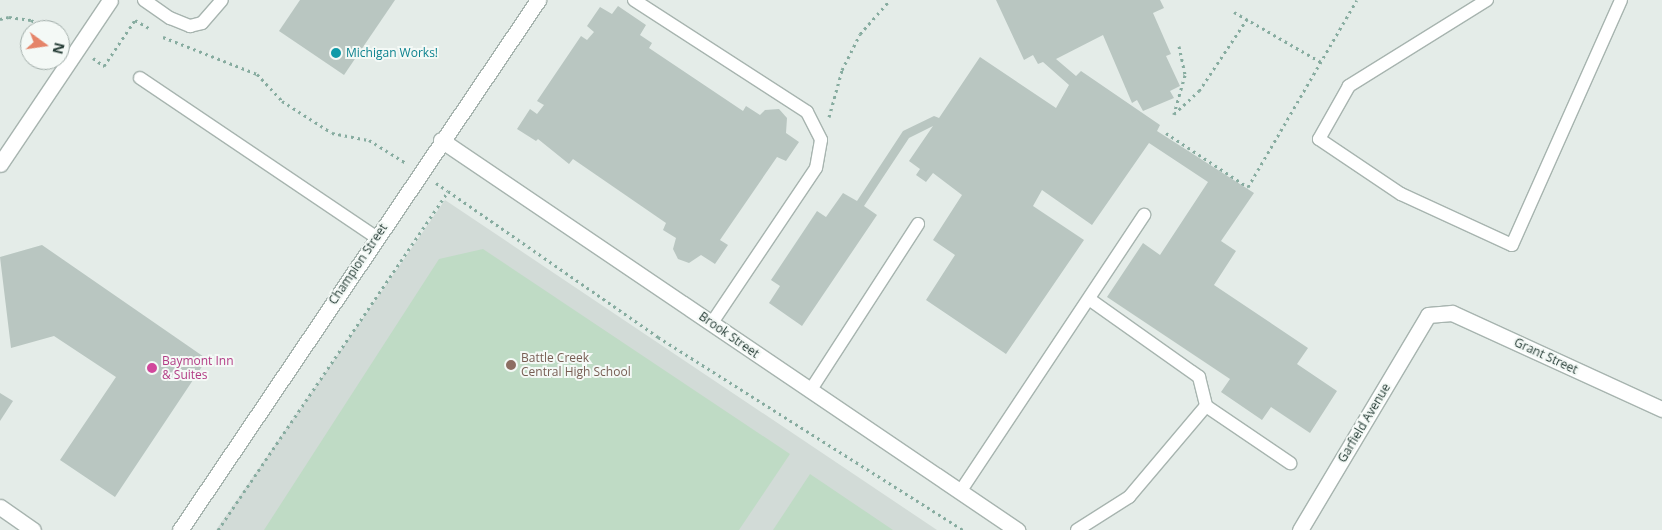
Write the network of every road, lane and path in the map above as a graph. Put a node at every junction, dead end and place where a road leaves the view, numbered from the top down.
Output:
1 (110, 0) edge
2 (144, 0) edge
3 (222, 0) edge
4 (538, 0) edge
5 (634, 0) edge
6 (890, 0) edge
7 (1357, 0) edge
8 (1487, 0) edge
9 (1621, 0) edge
10 (1234, 12) dead end
11 (0, 19) edge
12 (1247, 19) junction
13 (31, 20) edge
14 (151, 29) dead end
15 (158, 34) dead end
16 (1179, 46) dead end
17 (1321, 62) junction
18 (104, 66) dead end
19 (140, 78) dead end
20 (1166, 133) dead end
21 (441, 140) junction
22 (822, 140) junction
23 (398, 158) dead end
24 (0, 164) edge
25 (1144, 215) dead end
26 (918, 224) dead end
27 (376, 237) junction
28 (1089, 299) junction
29 (1428, 316) joint
30 (712, 323) junction
31 (810, 391) junction
32 (1206, 406) junction
33 (1662, 409) edge
34 (1290, 463) dead end
35 (960, 492) junction
36 (0, 508) edge
37 (33, 530) edge
38 (180, 530) edge
39 (218, 530) edge
40 (963, 530) edge
41 (1017, 530) edge
42 (1077, 530) edge
43 (1300, 530) edge

1 - 24 street
2 - 3 lane
4 - 21 street, Champion Street
5 - 22 lane
6 - 22 path
7 - 17 path
8 - 9 lane
10 - 12 path
11 - 13 path
12 - 16 path
12 - 17 path
14 - 18 path
15 - 23 path
17 - 20 path
19 - 27 lane
21 - 27 street, Champion Street
21 - 30 street, Brook Street
22 - 30 lane
25 - 28 lane
26 - 31 lane
27 - 38 street, Champion Street
28 - 32 lane
28 - 35 lane
29 - 33 street, Grant Street
29 - 43 street, Garfield Avenue
30 - 31 street, Brook Street
31 - 35 street, Brook Street
32 - 34 lane
32 - 42 lane
35 - 41 street, Brook Street
36 - 37 street
39 - 40 path

